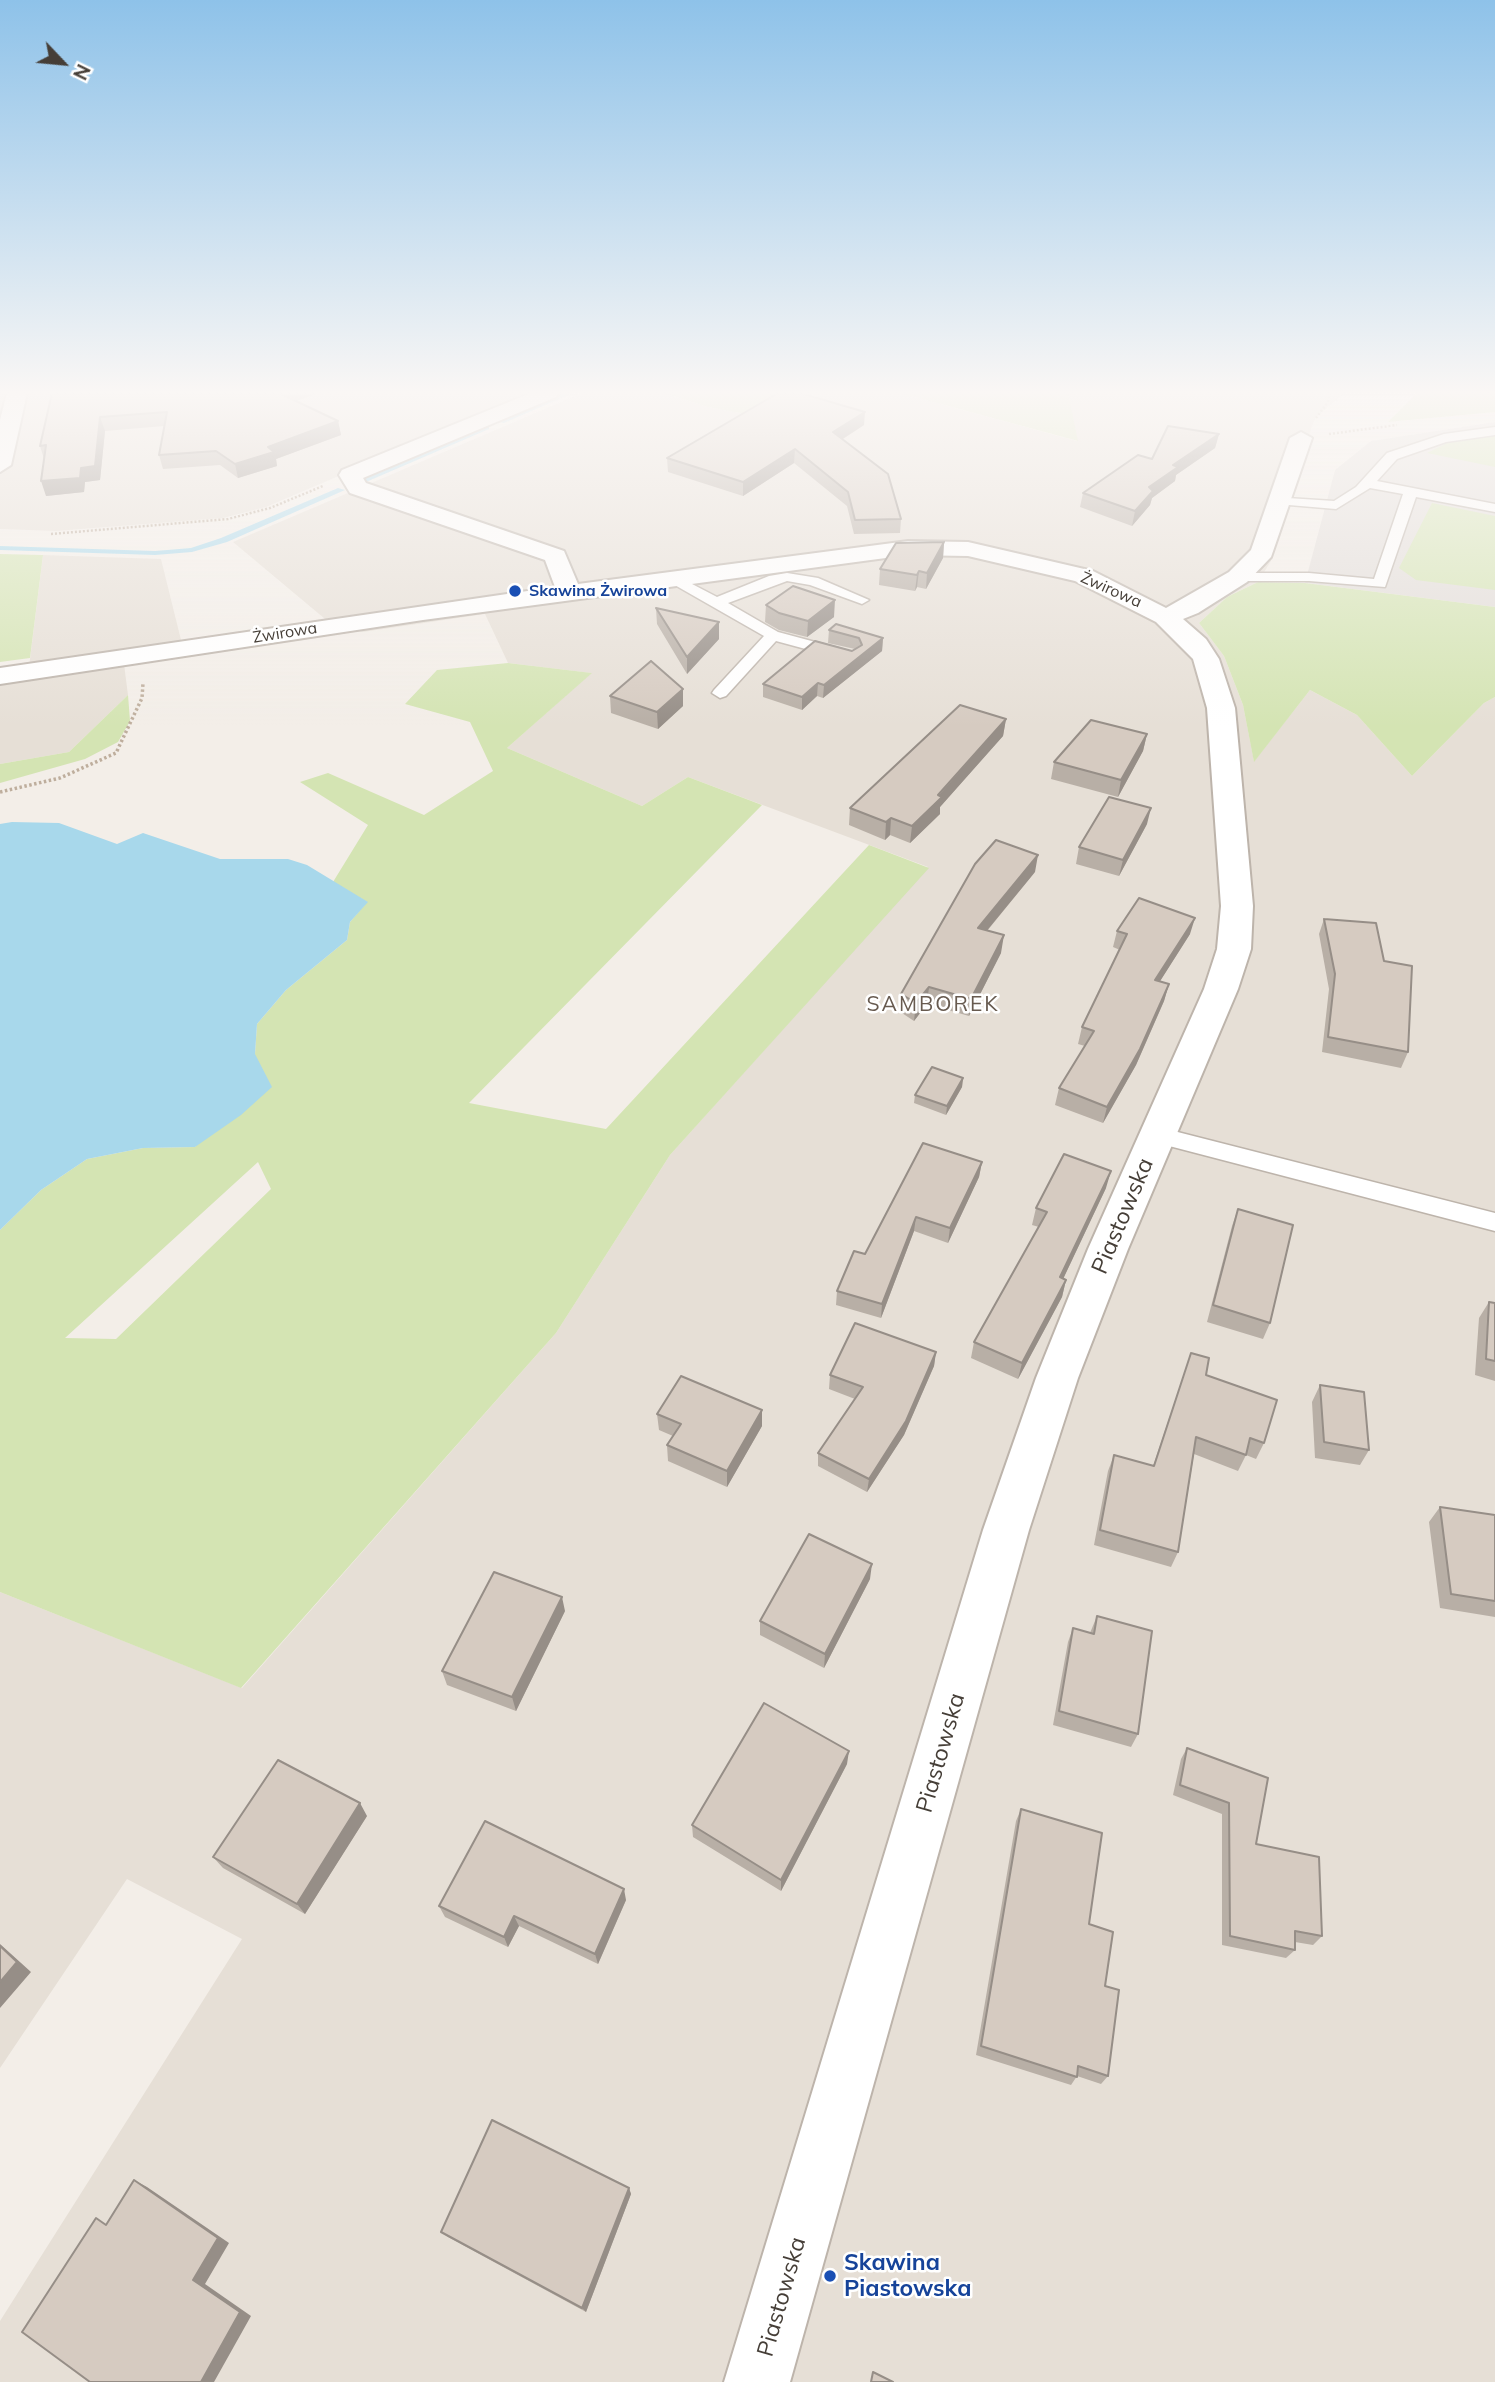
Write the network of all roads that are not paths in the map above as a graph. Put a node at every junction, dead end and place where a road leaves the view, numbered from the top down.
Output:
1 (405, 504) edge
2 (1276, 504) edge
3 (1407, 504) edge
4 (1476, 504) edge
5 (1495, 508) edge
6 (671, 577) junction
7 (1238, 577) junction
8 (569, 592) junction
9 (862, 600) dead end
10 (716, 603) junction
11 (1165, 617) junction
12 (773, 635) junction
13 (852, 656) edge
14 (0, 676) edge
15 (720, 694) dead end
16 (1158, 1135) junction
17 (1495, 1222) edge
18 (757, 2382) edge

1 - 8 street
2 - 7 street, Żwirowa
3 - 7 lane
4 - 5 lane
6 - 8 street, Żwirowa
6 - 10 lane
6 - 11 street, Żwirowa
7 - 11 street, Żwirowa
8 - 14 street, Żwirowa
9 - 10 lane
10 - 12 lane
11 - 16 street, Piastowska
12 - 13 lane
12 - 15 lane
16 - 17 lane, Piastowska
16 - 18 street, Piastowska

